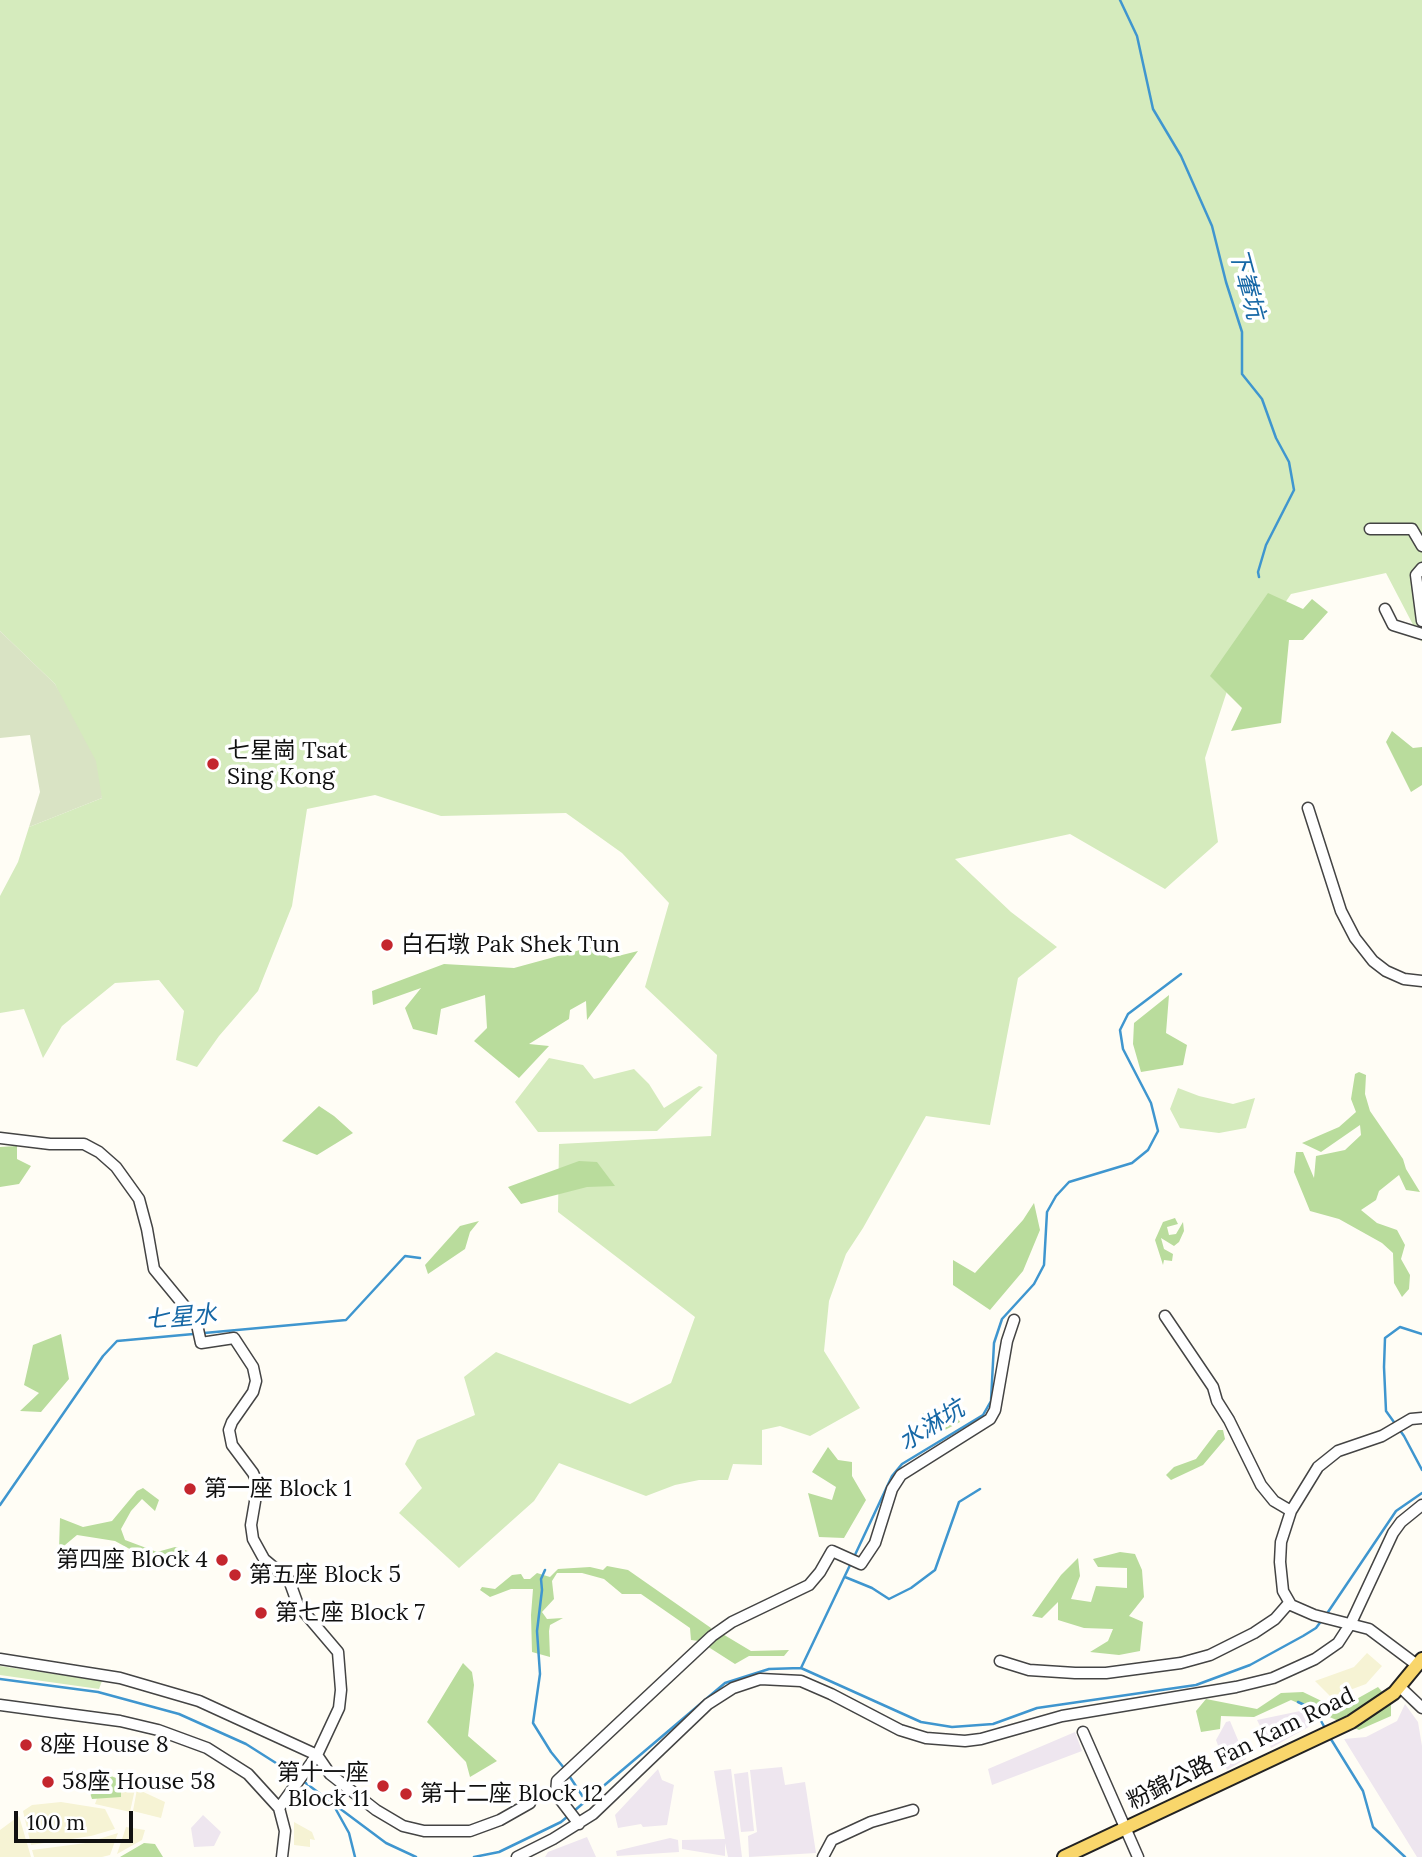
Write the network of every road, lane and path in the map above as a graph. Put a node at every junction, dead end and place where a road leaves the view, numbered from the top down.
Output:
1 (1370, 529) dead end
2 (1422, 546) edge
3 (1422, 568) edge
4 (1385, 609) dead end
5 (1422, 621) edge
6 (1422, 634) edge
7 (1308, 808) dead end
8 (1422, 981) edge
9 (0, 1139) edge
10 (1165, 1316) dead end
11 (1014, 1320) dead end
12 (1422, 1418) edge
13 (1422, 1505) edge
14 (1291, 1511) junction
15 (1289, 1603) junction
16 (1351, 1623) junction
17 (0, 1660) edge
18 (1000, 1661) dead end
19 (1420, 1662) edge
20 (1400, 1687) junction
21 (0, 1705) edge
22 (1422, 1709) edge
23 (1083, 1732) dead end
24 (317, 1755) junction
25 (530, 1803) dead end
26 (279, 1808) junction
27 (913, 1811) dead end
28 (577, 1821) junction
29 (1124, 1828) junction
30 (282, 1857) edge
31 (517, 1857) edge
32 (823, 1857) edge
33 (1064, 1857) edge
34 (1138, 1857) edge

1 - 2 street
3 - 5 street
4 - 6 street
7 - 8 street
9 - 24 street
10 - 14 street
11 - 28 street
12 - 14 street
13 - 16 street
14 - 15 street
15 - 16 street
15 - 18 street
16 - 19 street
16 - 28 street
17 - 24 street
19 - 20 main road, 粉錦公路 Fan Kam Road
20 - 22 street
20 - 29 main road, 粉錦公路 Fan Kam Road
21 - 26 street
23 - 29 street
24 - 25 street
24 - 26 street
26 - 30 street
27 - 32 street
28 - 31 street
29 - 33 main road, 粉錦公路 Fan Kam Road
29 - 34 street

